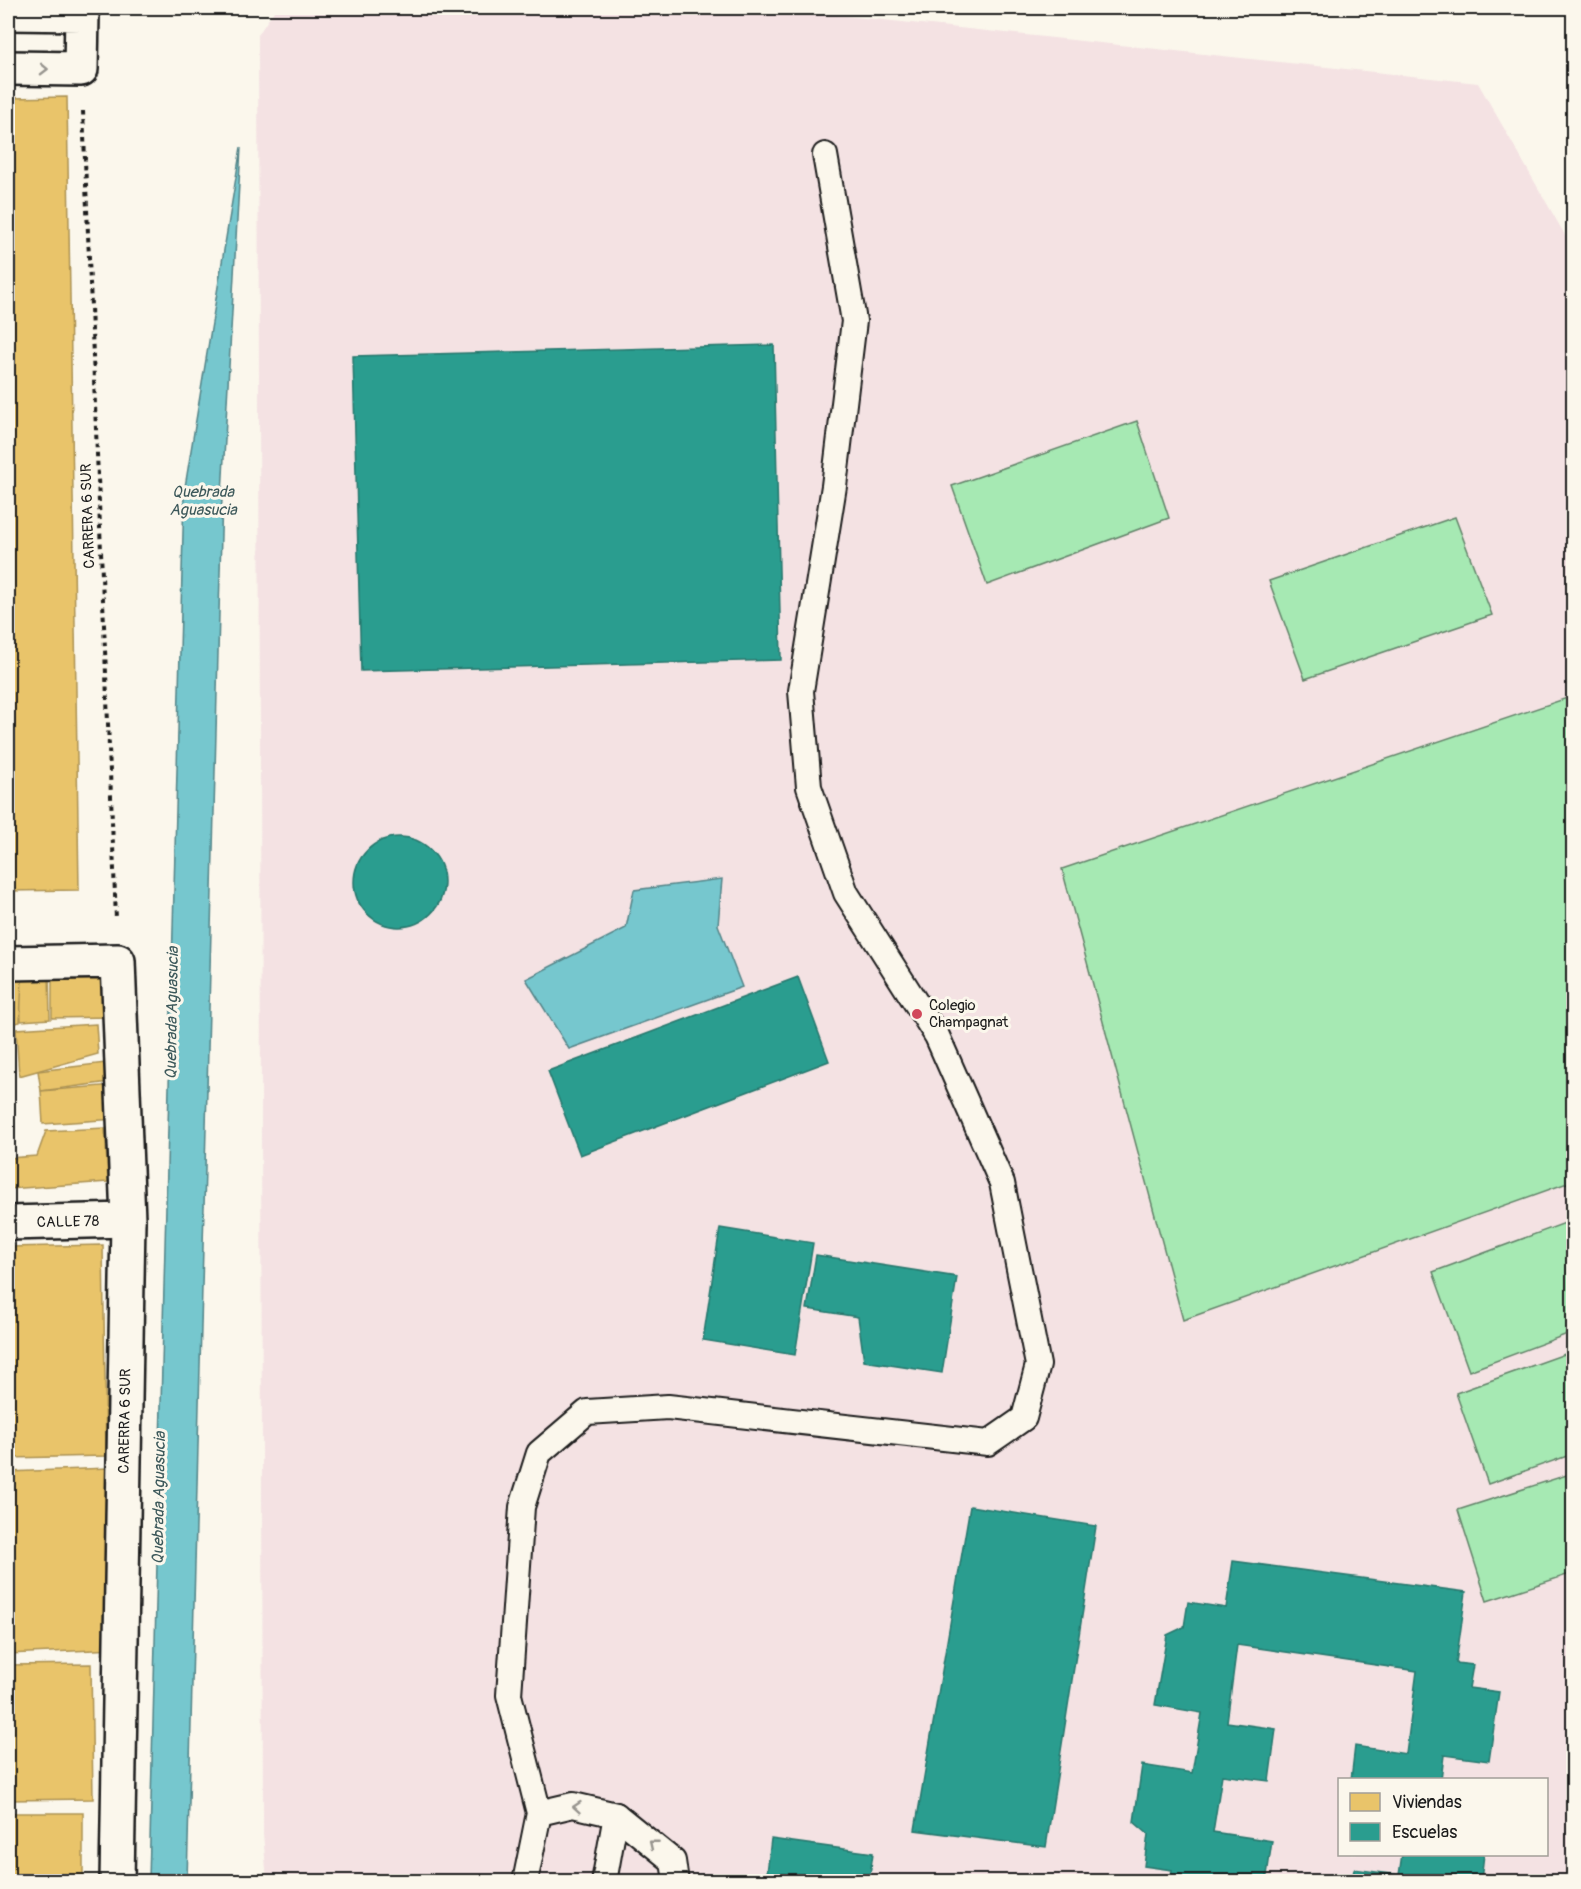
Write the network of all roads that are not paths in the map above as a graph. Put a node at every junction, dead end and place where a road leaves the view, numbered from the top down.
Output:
1 (8, 13) edge
2 (8, 68) edge
3 (825, 155) dead end
4 (8, 963) edge
5 (128, 1220) junction
6 (8, 1223) edge
7 (539, 1813) junction
8 (616, 1815) junction
9 (117, 1881) edge
10 (525, 1881) edge
11 (604, 1881) edge
12 (676, 1881) edge

2 -> 1 street
3 - 7 lane
4 - 5 street, CARERRA 6 SUR
5 - 6 street, CALLE 78
5 - 9 street, CARERRA 6 SUR
8 -> 7 lane
7 - 10 lane
8 - 11 lane
12 -> 8 lane

